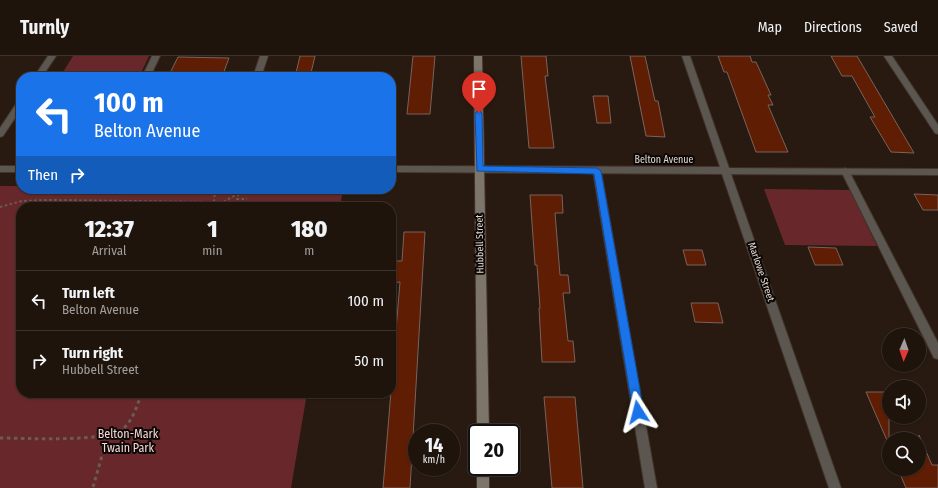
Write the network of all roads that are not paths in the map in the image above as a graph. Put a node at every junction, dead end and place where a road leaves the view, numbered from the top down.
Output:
1 (52, 56) edge
2 (156, 56) edge
3 (264, 56) edge
4 (478, 56) edge
5 (686, 56) edge
6 (888, 56) edge
7 (41, 72) edge
8 (148, 72) edge
9 (259, 72) edge
10 (16, 110) edge
11 (938, 130) edge
12 (0, 134) edge
13 (0, 169) edge
14 (16, 169) edge
15 (396, 169) edge
16 (480, 169) junction
17 (597, 171) junction
18 (726, 171) junction
19 (845, 171) junction
20 (938, 172) edge
21 (938, 354) edge
22 (483, 424) edge
23 (483, 476) edge
24 (483, 488) edge
25 (651, 488) edge
26 (835, 488) edge

1 - 7 street
2 - 8 street
3 - 9 street
4 - 16 street, Hubbell Street
5 - 18 street, Marlowe Street
6 - 11 street
10 - 12 street
13 - 14 street
15 - 16 street, Belton Avenue
16 - 17 street, Belton Avenue
16 - 22 street, Hubbell Street
17 - 18 street, Belton Avenue
17 - 25 street
18 - 19 street, Belton Avenue
18 - 26 street, Marlowe Street
19 - 20 street, Belton Avenue
19 - 21 street
23 - 24 street

